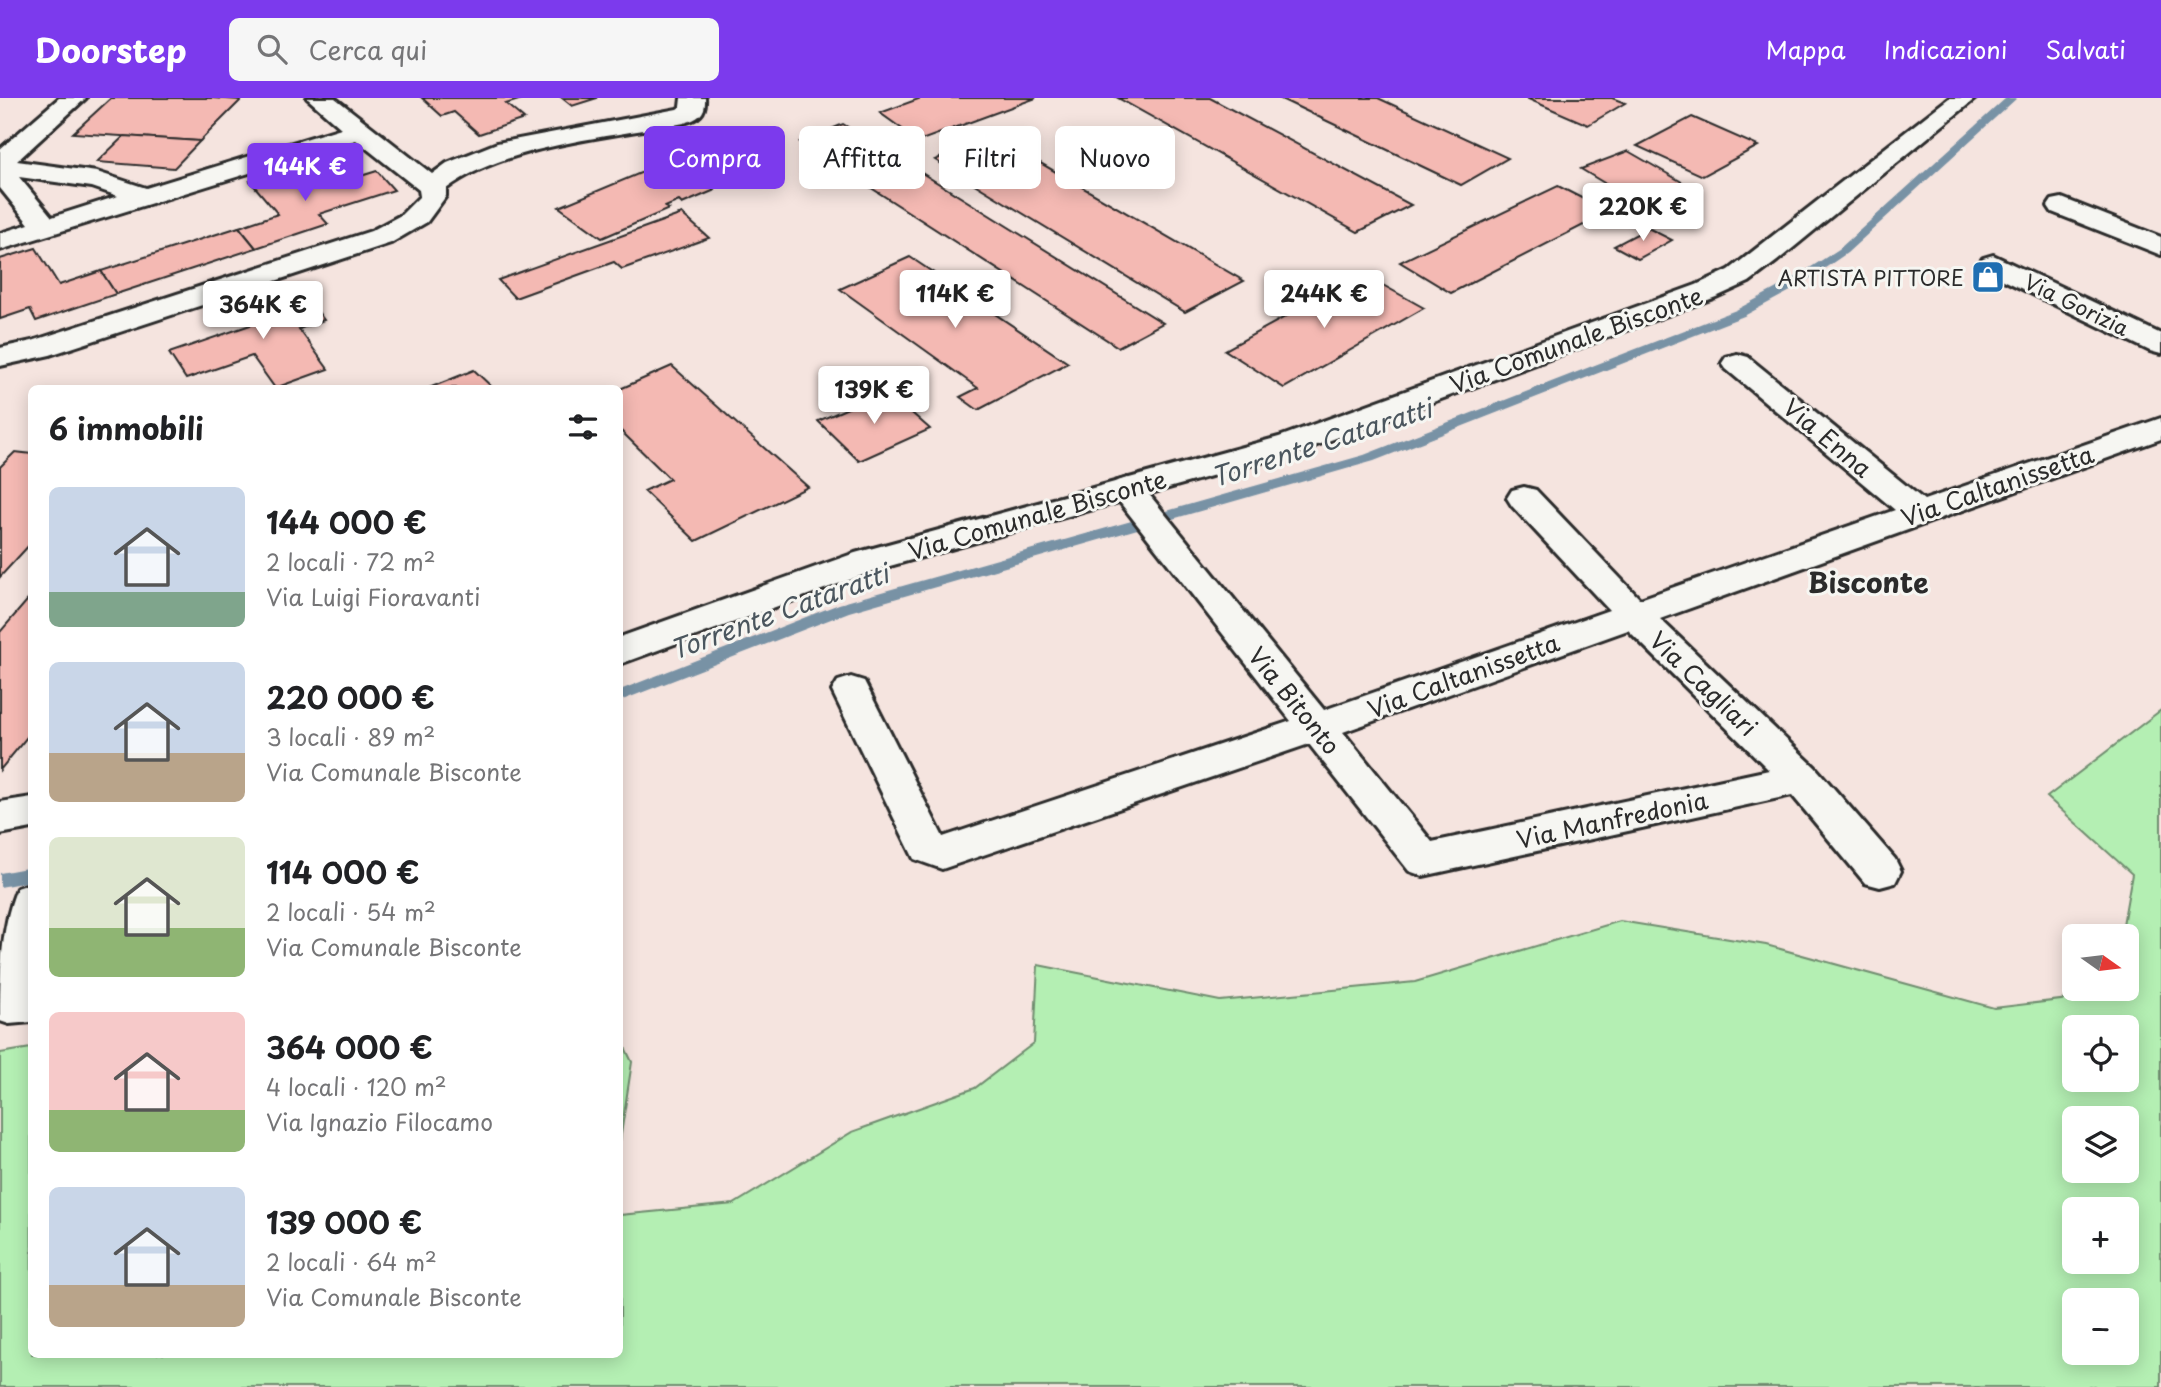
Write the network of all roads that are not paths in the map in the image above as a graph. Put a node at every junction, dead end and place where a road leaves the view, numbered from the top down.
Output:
1 (74, 98) edge
2 (319, 98) edge
3 (693, 98) edge
4 (1964, 98) edge
5 (360, 130) junction
6 (0, 167) edge
7 (432, 187) junction
8 (146, 197) junction
9 (2062, 206) dead end
10 (47, 228) junction
11 (0, 243) edge
12 (2161, 247) edge
13 (1993, 264) dead end
14 (2161, 345) edge
15 (0, 357) edge
16 (1737, 363) dead end
17 (2161, 428) edge
18 (1134, 498) junction
19 (1524, 498) dead end
20 (1918, 512) junction
21 (1633, 614) junction
22 (623, 650) edge
23 (851, 691) dead end
24 (1317, 727) junction
25 (1801, 778) junction
26 (28, 813) edge
27 (0, 818) edge
28 (1423, 860) joint
29 (1880, 871) dead end
30 (28, 918) edge
31 (28, 1003) edge

1 - 6 street
2 - 5 street
3 - 7 street
4 - 18 street, Via Comunale Bisconte
5 - 7 street
5 - 8 street
6 - 8 street
6 - 10 street
7 - 15 street
8 - 10 street
9 - 12 street
10 - 11 street
13 - 14 street, Via Gorizia
16 - 20 street, Via Enna
17 - 20 street, Via Caltanissetta
18 - 22 street, Via Comunale Bisconte
18 - 24 street, Via Bitonto
19 - 21 street, Via Cagliari
20 - 21 street, Via Caltanissetta
21 - 24 street, Via Caltanissetta
21 - 25 street, Via Cagliari
23 - 24 street, Via Caltanissetta
24 - 28 street, Via Bitonto
25 - 28 street, Via Manfredonia
25 - 29 street, Via Cagliari
26 - 27 street
30 - 31 street

